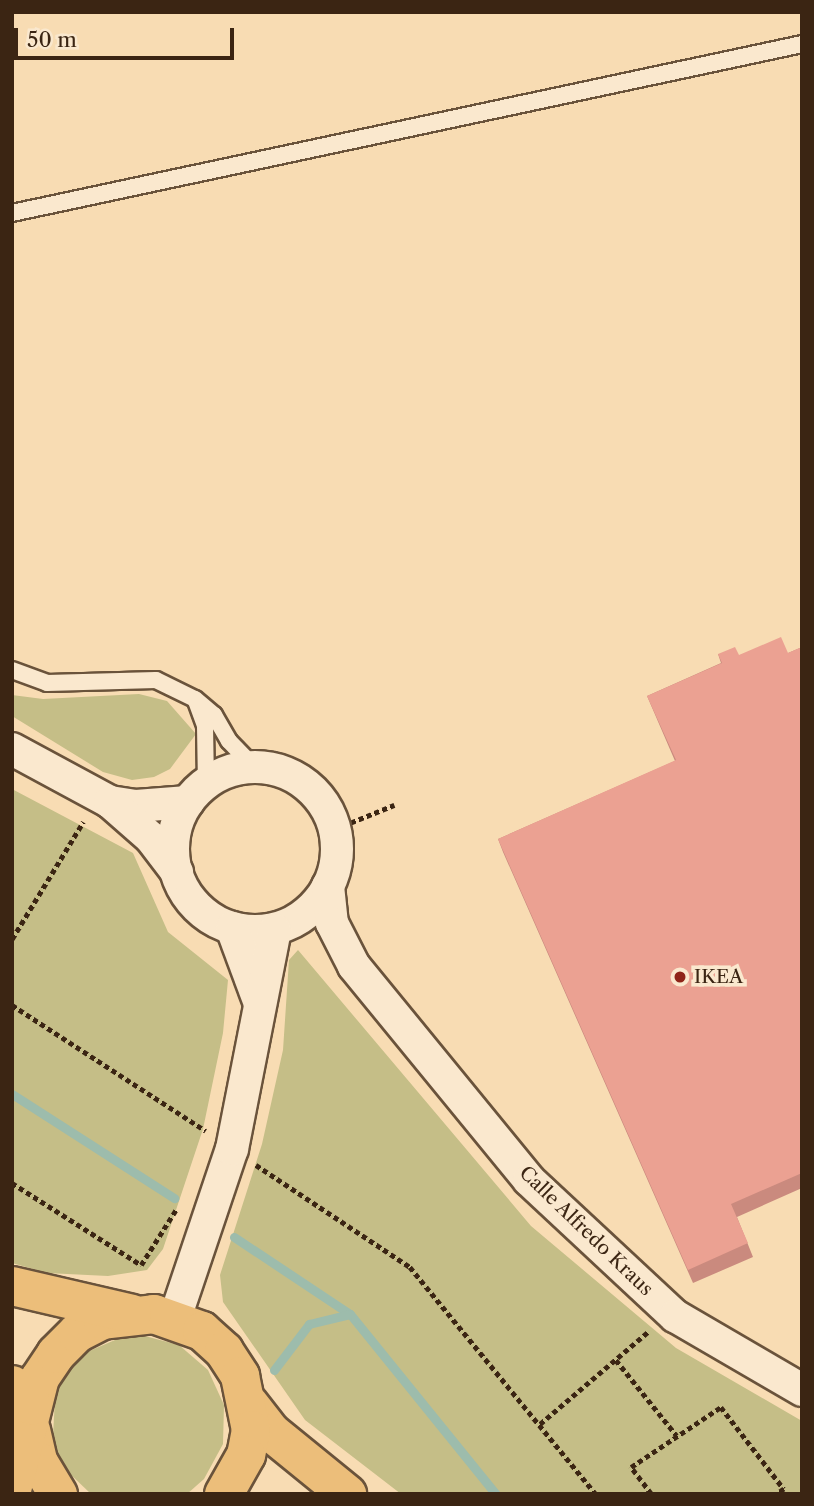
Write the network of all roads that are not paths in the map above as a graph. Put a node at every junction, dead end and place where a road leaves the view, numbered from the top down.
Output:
1 (802, 44) edge
2 (12, 213) edge
3 (12, 670) edge
4 (195, 699) junction
5 (12, 749) edge
6 (254, 767) junction
7 (197, 793) junction
8 (104, 800) junction
9 (177, 872) junction
10 (328, 886) junction
11 (285, 925) junction
12 (232, 928) junction
13 (354, 966) junction
14 (260, 1002) junction
15 (12, 1286) edge
16 (132, 1314) junction
17 (175, 1318) junction
18 (802, 1390) edge
19 (249, 1404) junction
20 (25, 1407) edge
21 (12, 1490) edge
22 (58, 1494) edge
23 (224, 1494) edge
24 (347, 1494) edge

1 - 2 lane
3 - 4 lane
4 - 6 lane
4 - 7 lane
5 - 8 street
6 - 7 street
6 - 10 street
7 - 8 street
7 - 9 street
8 - 9 street
9 - 12 street
10 - 11 street
10 - 13 street, Calle Alfredo Kraus
11 - 12 street
11 - 13 street, Calle Alfredo Kraus
11 - 14 street
12 - 14 street
13 - 18 street, Calle Alfredo Kraus
14 - 17 street
15 - 16 main road
16 - 17 main road
16 - 20 main road
17 - 19 main road
19 - 23 main road
19 - 24 main road
20 - 21 main road
20 - 22 main road

